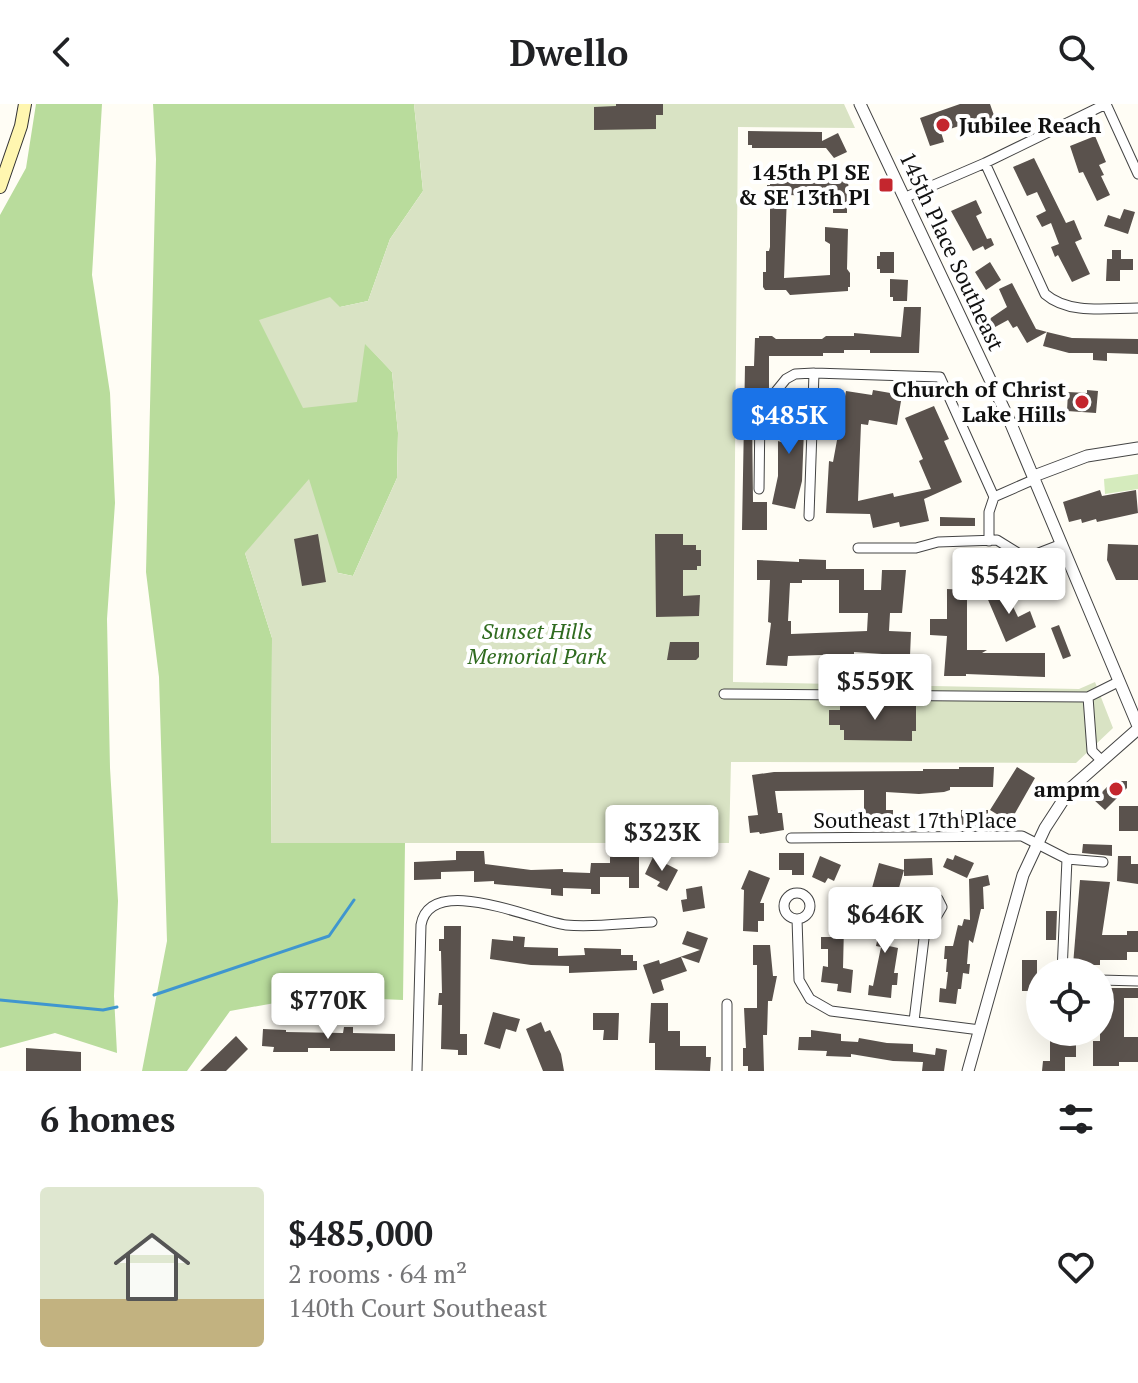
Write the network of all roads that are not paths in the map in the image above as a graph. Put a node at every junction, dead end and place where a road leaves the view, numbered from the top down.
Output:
1 (25, 104) edge
2 (860, 104) edge
3 (1106, 104) edge
4 (985, 163) junction
5 (1138, 174) edge
6 (0, 187) edge
7 (906, 197) junction
8 (1138, 308) edge
9 (814, 373) junction
10 (1138, 448) edge
11 (1034, 478) junction
12 (759, 489) dead end
13 (994, 497) junction
14 (809, 516) dead end
15 (989, 541) junction
16 (1062, 544) junction
17 (858, 548) dead end
18 (1118, 682) junction
19 (724, 694) dead end
20 (1088, 697) junction
21 (1138, 728) edge
22 (1101, 760) junction
23 (791, 838) dead end
24 (1036, 845) junction
25 (1067, 859) junction
26 (1103, 862) dead end
27 (797, 919) dead end
28 (652, 922) dead end
29 (926, 922) dead end
30 (1063, 958) edge
31 (1114, 980) edge
32 (1138, 981) edge
33 (727, 1004) dead end
34 (914, 1021) junction
35 (980, 1030) junction
36 (417, 1071) edge
37 (727, 1071) edge
38 (968, 1071) edge

1 - 6 main road
2 - 7 street, 145th Place Southeast
3 - 4 street
3 - 5 street
4 - 7 street
4 - 8 street
7 - 11 street, 145th Place Southeast
9 - 12 street
9 - 13 street
9 - 14 street
10 - 11 street
11 - 13 street
11 - 16 street, 145th Place Southeast
13 - 15 street
15 - 16 street
15 - 17 street
16 - 18 street, 145th Place Southeast
18 - 20 street
18 - 21 street, 145th Place Southeast
19 - 20 street
20 - 22 street
21 - 22 street
22 - 24 street
23 - 24 street, Southeast 17th Place
24 - 25 street, Southeast 17th Place
24 - 35 street
25 - 26 street, Southeast 17th Place
25 - 30 street
27 - 34 street
28 - 36 street
29 - 34 street
31 - 32 street
33 - 37 street
34 - 35 street
35 - 38 street

